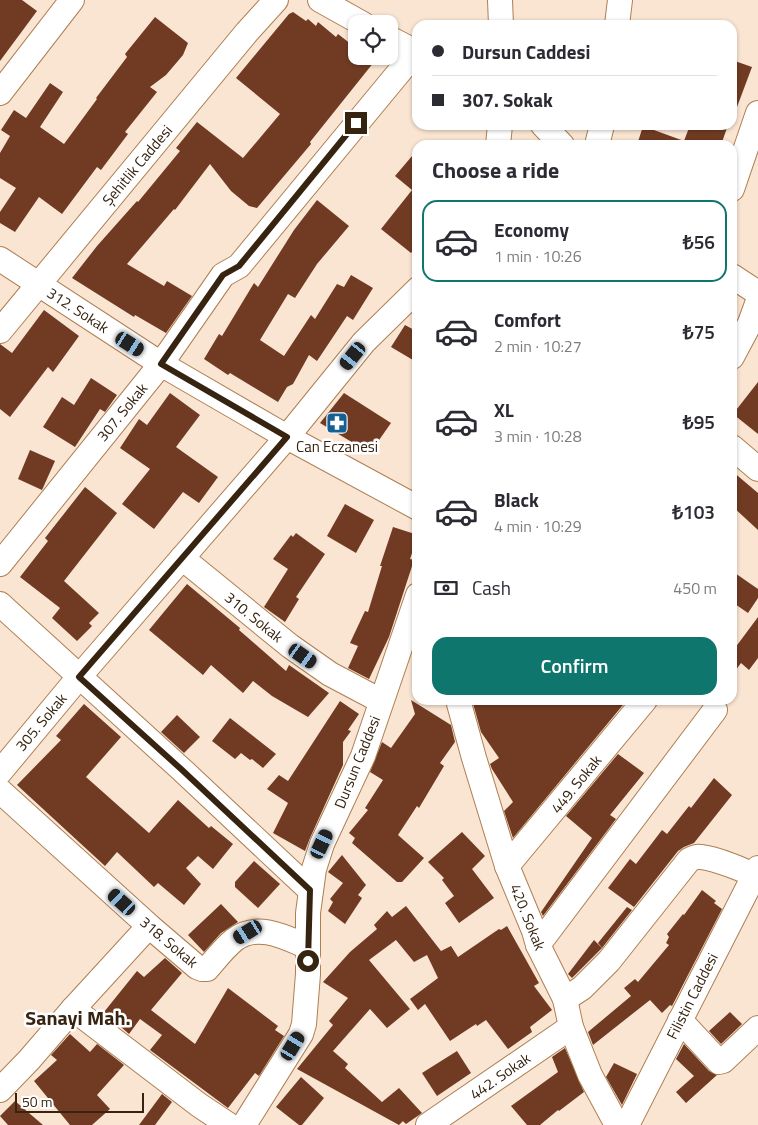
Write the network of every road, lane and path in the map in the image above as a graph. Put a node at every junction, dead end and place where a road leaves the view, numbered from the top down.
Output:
1 (72, 0) edge
2 (276, 0) edge
3 (320, 0) edge
4 (500, 0) edge
5 (620, 0) edge
6 (348, 16) edge
7 (501, 20) edge
8 (618, 20) edge
9 (398, 43) edge
10 (412, 51) edge
11 (412, 58) edge
12 (0, 92) edge
13 (758, 113) edge
14 (548, 130) edge
15 (557, 140) edge
16 (737, 174) edge
17 (0, 259) edge
18 (737, 279) edge
19 (38, 283) junction
20 (758, 293) edge
21 (412, 295) edge
22 (758, 301) edge
23 (0, 331) edge
24 (737, 348) edge
25 (161, 364) junction
26 (287, 437) junction
27 (737, 451) edge
28 (758, 469) edge
29 (412, 505) edge
30 (182, 558) junction
31 (0, 564) edge
32 (0, 604) edge
33 (412, 612) edge
34 (79, 677) junction
35 (381, 701) junction
36 (459, 705) edge
37 (635, 705) edge
38 (715, 710) dead end
39 (0, 772) edge
40 (0, 791) edge
41 (507, 866) junction
42 (757, 874) edge
43 (310, 890) junction
44 (149, 926) junction
45 (538, 945) junction
46 (308, 947) junction
47 (565, 999) junction
48 (73, 1009) junction
49 (680, 1020) junction
50 (571, 1027) junction
51 (758, 1028) edge
52 (0, 1090) edge
53 (229, 1125) edge
54 (244, 1125) edge
55 (428, 1125) edge
56 (617, 1125) edge
57 (627, 1125) edge

1 - 12 street
2 - 19 street, Şehitlik Caddesi
3 - 6 street
4 - 7 street
5 - 8 street
9 - 10 street
11 - 25 street, 307. Sokak
13 - 16 street
14 - 15 street
17 - 19 street, 312. Sokak
18 - 20 street
19 - 23 street, Şehitlik Caddesi
19 - 25 street, 312. Sokak
21 - 26 street, 305. Sokak
22 - 24 street
25 - 26 street, 312. Sokak
25 - 31 street, 307. Sokak
26 - 29 street, 312. Sokak
26 - 30 street, 305. Sokak
27 - 28 street
30 - 34 street, 305. Sokak
30 - 35 street, 310. Sokak
32 - 34 street
33 - 35 street, Dursun Caddesi
34 - 39 street, 305. Sokak
34 - 43 street
35 - 43 street, Dursun Caddesi
36 - 41 street, 420. Sokak
37 - 41 street, 449. Sokak
38 - 45 street
40 - 44 street, 318. Sokak
41 - 45 street, 420. Sokak
42 - 47 street
42 - 49 street, Filistin Caddesi
43 - 46 street, Dursun Caddesi
44 - 46 street, 318. Sokak
44 - 48 street
45 - 47 street, 420. Sokak
46 - 54 street, Dursun Caddesi
47 - 50 street, 420. Sokak
48 - 52 street
48 - 53 street
49 - 51 street
49 - 57 street, Filistin Caddesi
50 - 55 street, 442. Sokak
50 - 56 street, 420. Sokak

